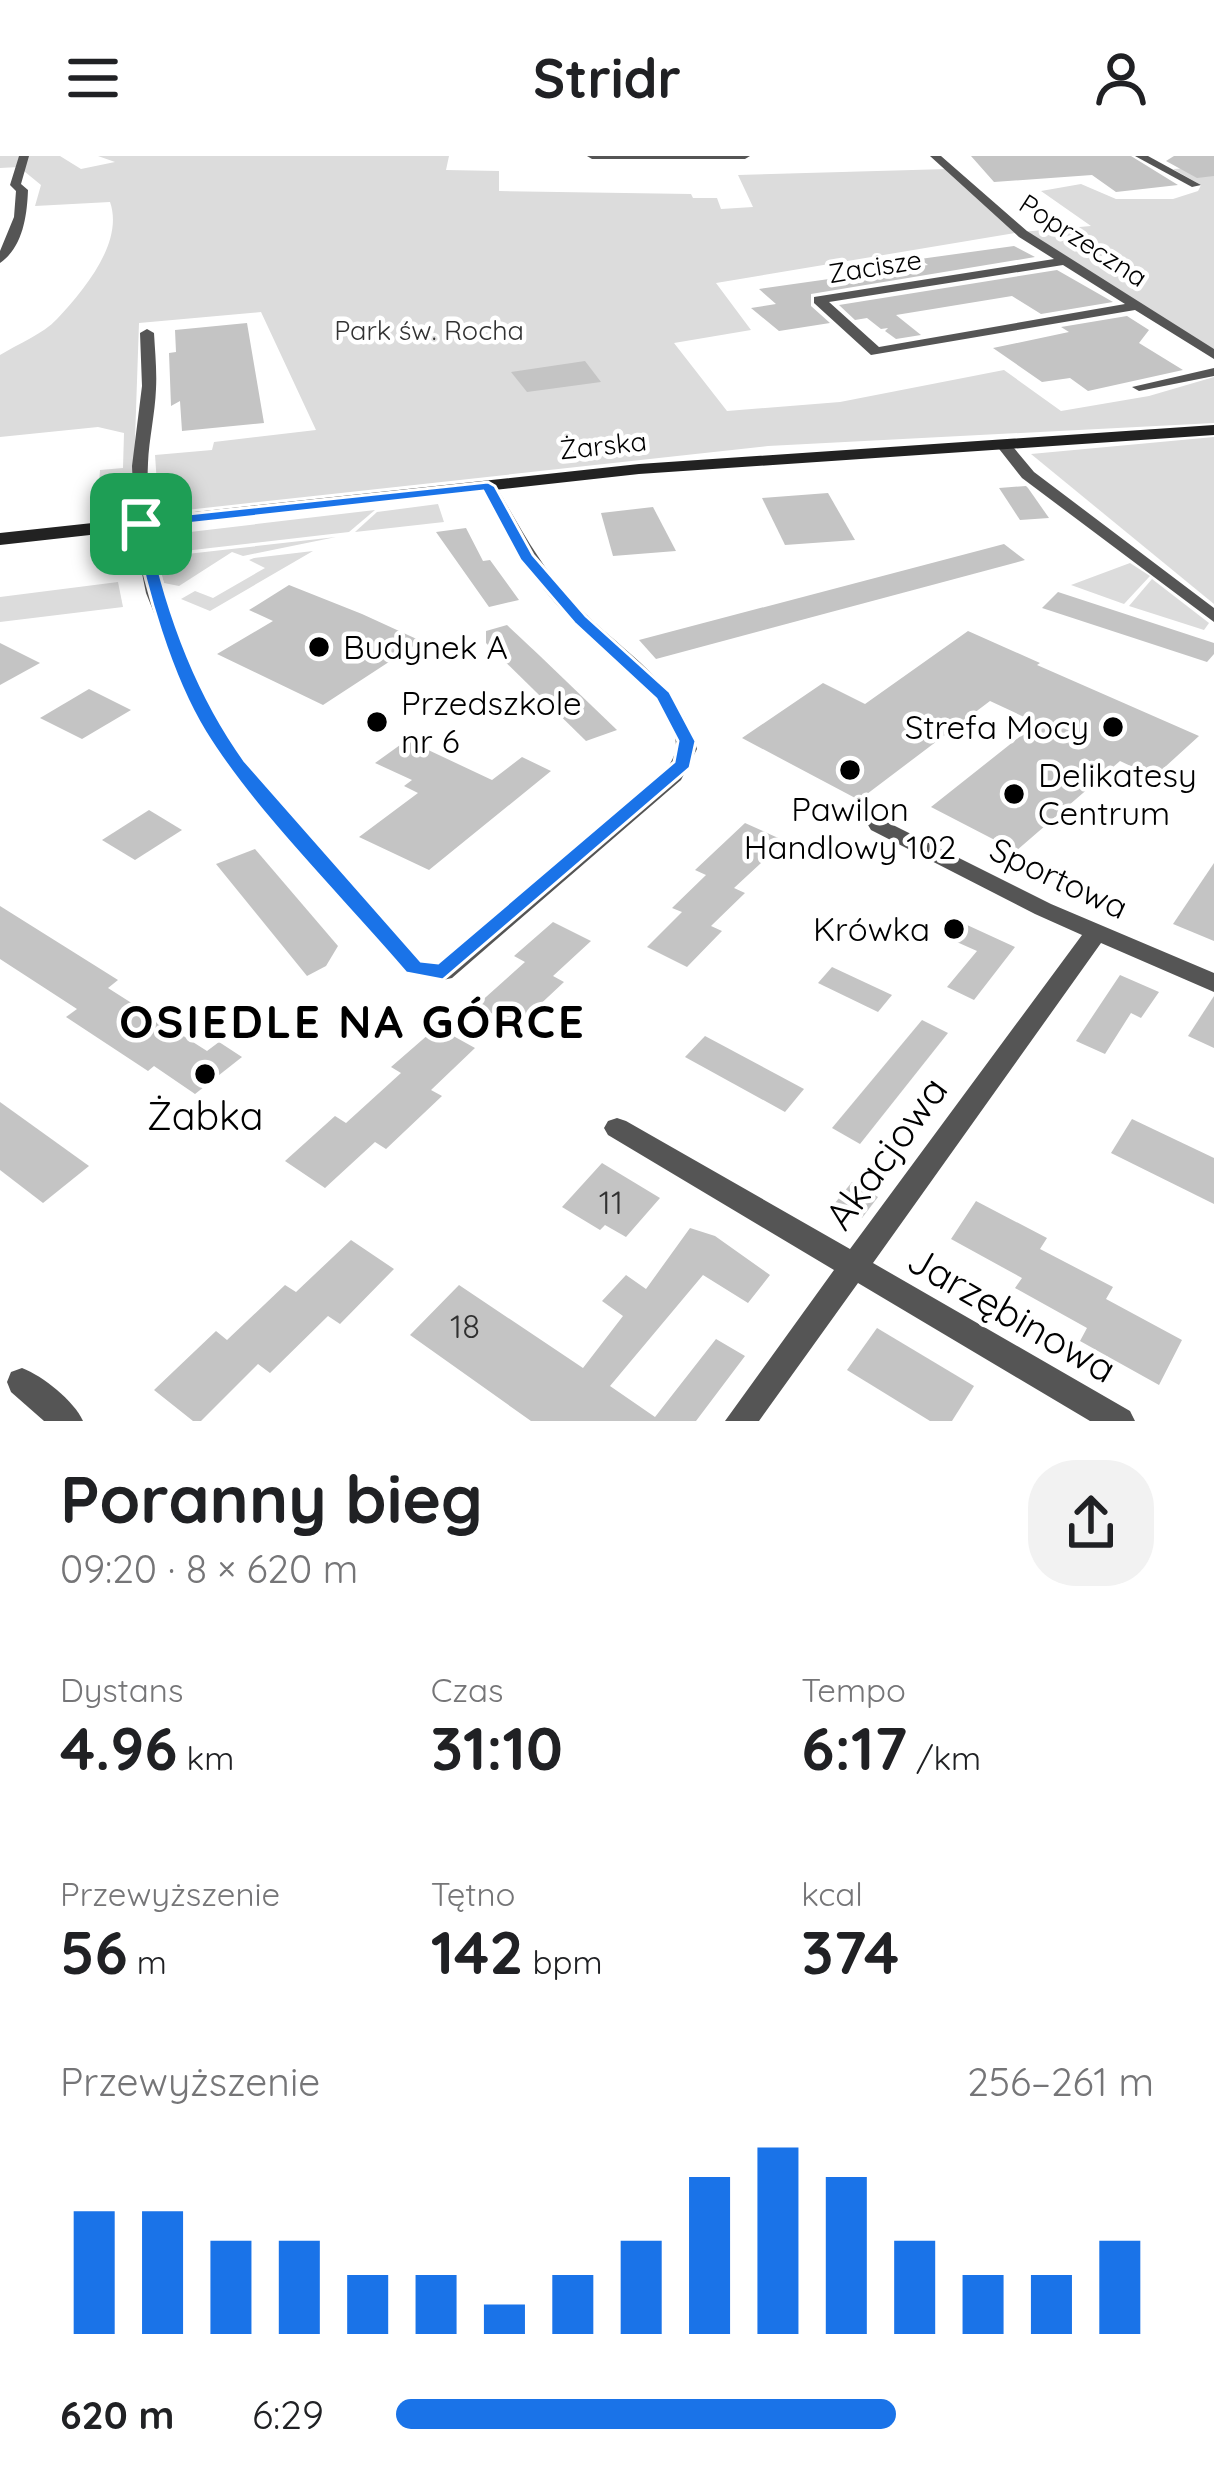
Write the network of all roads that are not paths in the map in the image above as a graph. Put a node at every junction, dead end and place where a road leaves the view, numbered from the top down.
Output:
1 (24, 156) edge
2 (592, 156) edge
3 (746, 156) edge
4 (935, 156) edge
5 (1140, 156) edge
6 (642, 157) edge
7 (15, 184) junction
8 (1196, 185) dead end
9 (0, 190) edge
10 (0, 259) edge
11 (1065, 261) junction
12 (1138, 306) junction
13 (147, 333) dead end
14 (1214, 355) edge
15 (1214, 372) edge
16 (1139, 386) dead end
17 (1214, 430) edge
18 (1004, 445) junction
19 (488, 486) junction
20 (141, 524) junction
21 (0, 539) edge
22 (1214, 617) edge
23 (879, 826) dead end
24 (1096, 933) junction
25 (1214, 983) edge
26 (617, 1128) dead end
27 (852, 1266) junction
28 (22, 1382) dead end
29 (67, 1421) edge
30 (741, 1421) edge
31 (1119, 1421) edge

1 - 7 street
2 - 6 street
3 - 6 street
4 - 11 street, Poprzeczna
5 - 8 street
7 - 9 street
7 - 10 street
11 - 12 street, Poprzeczna
11 - 12 street, Zacisze
12 - 14 street, Poprzeczna
13 - 20 street
15 - 16 street
17 - 18 street, Żarska
18 - 19 street, Żarska
18 - 22 street
19 - 20 street, Żarska
19 - 20 street
20 - 21 street, Żarska
23 - 24 street, Sportowa
24 - 25 street, Sportowa
24 - 27 street, Akacjowa
26 - 27 street, Jarzębinowa
27 - 30 street, Akacjowa
27 - 31 street, Jarzębinowa
28 - 29 street

